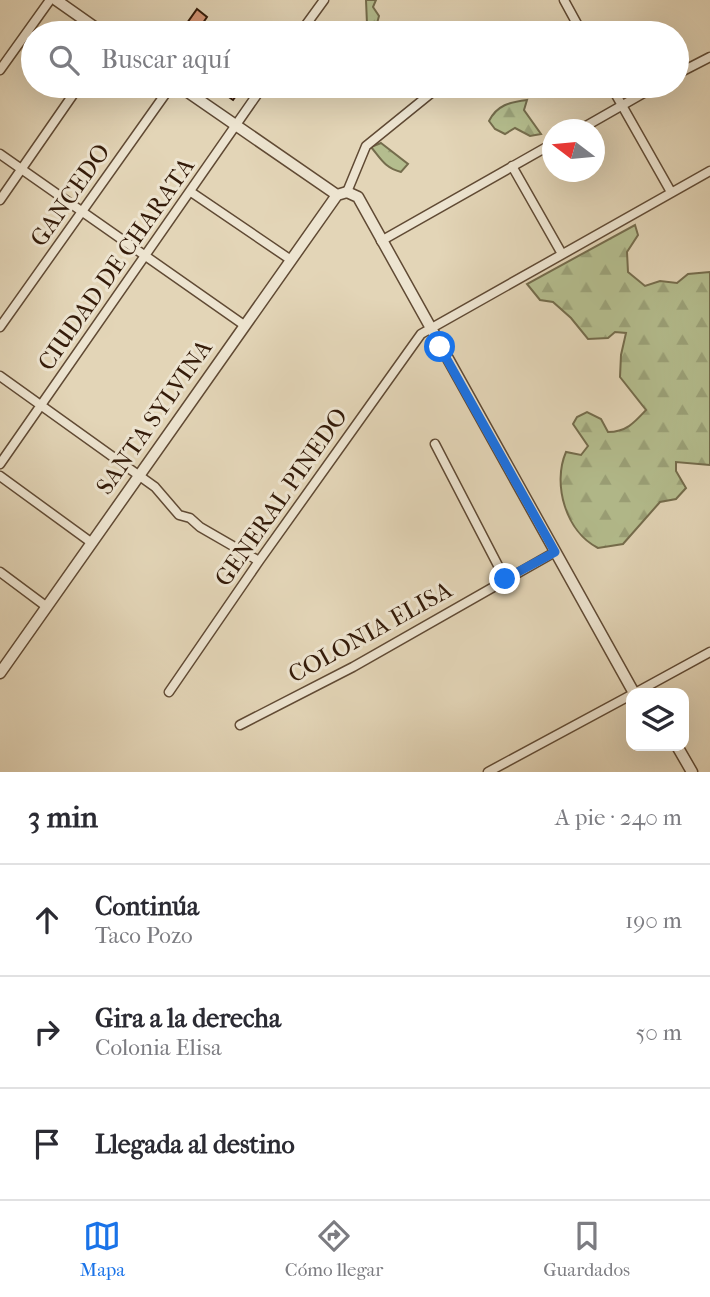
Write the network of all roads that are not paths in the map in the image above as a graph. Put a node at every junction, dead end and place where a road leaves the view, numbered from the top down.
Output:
1 (50, 0) edge
2 (57, 0) edge
3 (324, 0) edge
4 (564, 0) edge
5 (35, 21) edge
6 (86, 21) edge
7 (309, 21) edge
8 (575, 21) edge
9 (21, 41) edge
10 (710, 57) edge
11 (689, 68) edge
12 (0, 70) edge
13 (71, 98) edge
14 (163, 98) edge
15 (196, 98) edge
16 (254, 98) edge
17 (425, 98) edge
18 (618, 98) edge
19 (636, 98) edge
20 (622, 106) junction
21 (599, 119) edge
22 (235, 125) junction
23 (542, 150) edge
24 (0, 154) edge
25 (512, 166) junction
26 (22, 169) junction
27 (710, 171) edge
28 (191, 192) junction
29 (671, 192) junction
30 (342, 193) junction
31 (0, 200) edge
32 (82, 213) junction
33 (381, 241) junction
34 (562, 254) junction
35 (146, 256) junction
36 (291, 260) junction
37 (244, 326) junction
38 (0, 327) edge
39 (430, 329) junction
40 (0, 376) edge
41 (40, 404) junction
42 (435, 444) dead end
43 (0, 464) edge
44 (139, 474) junction
45 (0, 477) edge
46 (92, 543) junction
47 (555, 552) junction
48 (259, 561) junction
49 (0, 572) edge
50 (505, 579) junction
51 (47, 607) junction
52 (710, 652) edge
53 (0, 674) edge
54 (630, 688) edge
55 (644, 688) edge
56 (169, 692) dead end
57 (626, 698) edge
58 (240, 725) dead end
59 (680, 751) edge
60 (488, 772) edge
61 (692, 772) edge

1 - 5 street
2 - 6 street
3 - 7 street
4 - 8 street
9 - 12 street
10 - 11 street
13 - 26 street
14 - 32 street, GANCEDO
15 - 22 street
16 - 22 street, CIUDAD DE CHARATA
17 - 30 street
18 - 20 street
19 - 20 street
20 - 21 street
20 - 29 street
22 - 28 street, CIUDAD DE CHARATA
22 - 30 street
23 - 25 street
24 - 26 street
25 - 33 street
25 - 34 street
26 - 31 street
26 - 32 street
27 - 29 street, GENERAL PINEDO
28 - 35 street, CIUDAD DE CHARATA
28 - 36 street
29 - 34 street, GENERAL PINEDO
30 - 33 street
30 - 36 street, SANTA SYLVINA
32 - 35 street
32 - 38 street, GANCEDO
33 - 39 street
34 - 39 street, GENERAL PINEDO
35 - 37 street
35 - 41 street, CIUDAD DE CHARATA
36 - 37 street, SANTA SYLVINA
37 - 44 street, SANTA SYLVINA
39 - 47 street
39 - 48 street, GENERAL PINEDO
40 - 41 street
41 - 43 street, CIUDAD DE CHARATA
41 - 44 street
42 - 50 street
44 - 46 street, SANTA SYLVINA
44 - 48 street
45 - 46 street
46 - 51 street, SANTA SYLVINA
47 - 50 street, COLONIA ELISA
47 - 54 street
48 - 56 street, GENERAL PINEDO
49 - 51 street
50 - 58 street, COLONIA ELISA
51 - 53 street, SANTA SYLVINA
52 - 55 street
57 - 60 street
59 - 61 street

